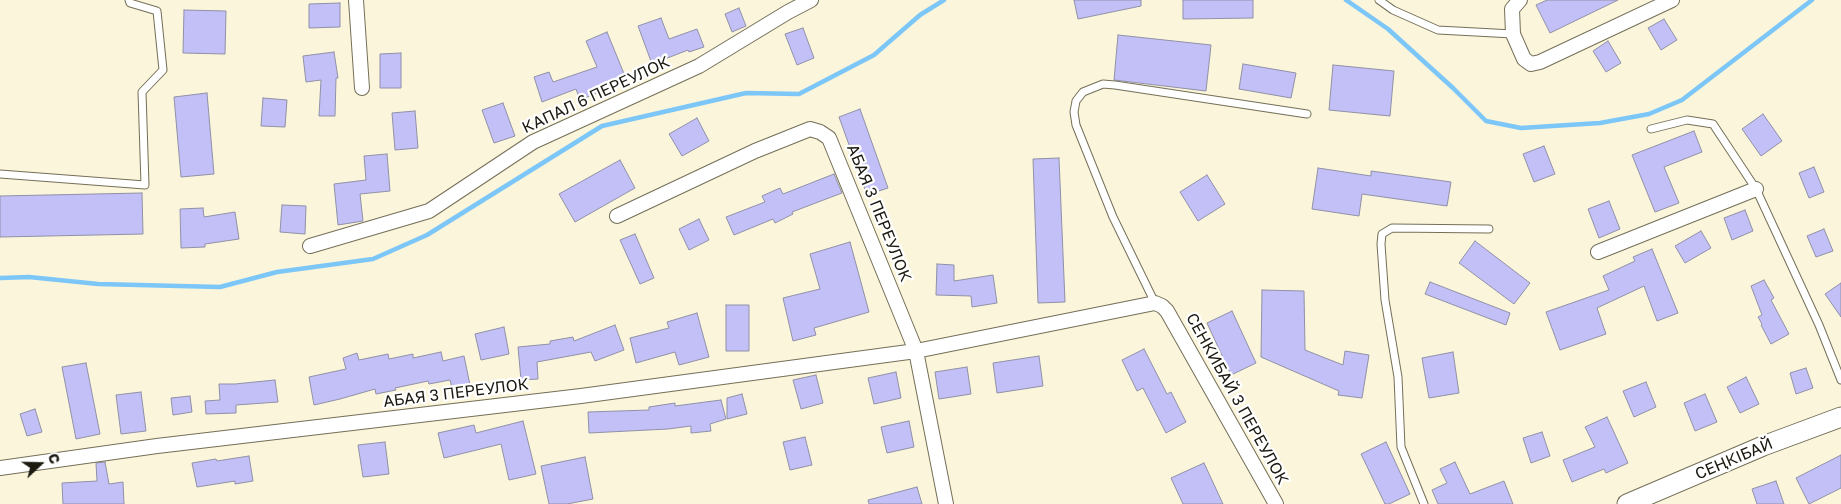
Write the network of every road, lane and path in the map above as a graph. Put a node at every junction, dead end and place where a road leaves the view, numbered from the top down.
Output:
1 (130, 0) edge
2 (356, 0) edge
3 (811, 0) edge
4 (1379, 0) edge
5 (1520, 0) edge
6 (1672, 0) edge
7 (1513, 34) junction
8 (362, 88) dead end
9 (1307, 114) dead end
10 (1651, 130) dead end
11 (0, 174) edge
12 (1756, 189) junction
13 (617, 216) dead end
14 (1489, 229) dead end
15 (310, 246) dead end
16 (1598, 252) dead end
17 (1155, 303) junction
18 (916, 351) junction
19 (1841, 380) edge
20 (1841, 417) edge
21 (0, 468) edge
22 (946, 504) edge
23 (1276, 504) edge
24 (1424, 504) edge
25 (1627, 504) edge

1 - 11 lane
2 - 8 street
3 - 15 street, КАПАЛ 6 ПЕРЕУЛОК
4 - 7 lane
5 - 7 street
6 - 7 street
9 - 17 lane
10 - 12 lane
12 - 16 street
12 - 19 lane
13 - 18 street, АБАЯ 3 ПЕРЕУЛОК
14 - 24 lane
17 - 18 street, АБАЯ 3 ПЕРЕУЛОК
17 - 23 street, СЕНКИБАЙ 3 ПЕРЕУЛОК
18 - 21 street, АБАЯ 3 ПЕРЕУЛОК
18 - 22 street, АБАЯ 3 ПЕРЕУЛОК
20 - 25 street, СЕҢКІБАЙ

